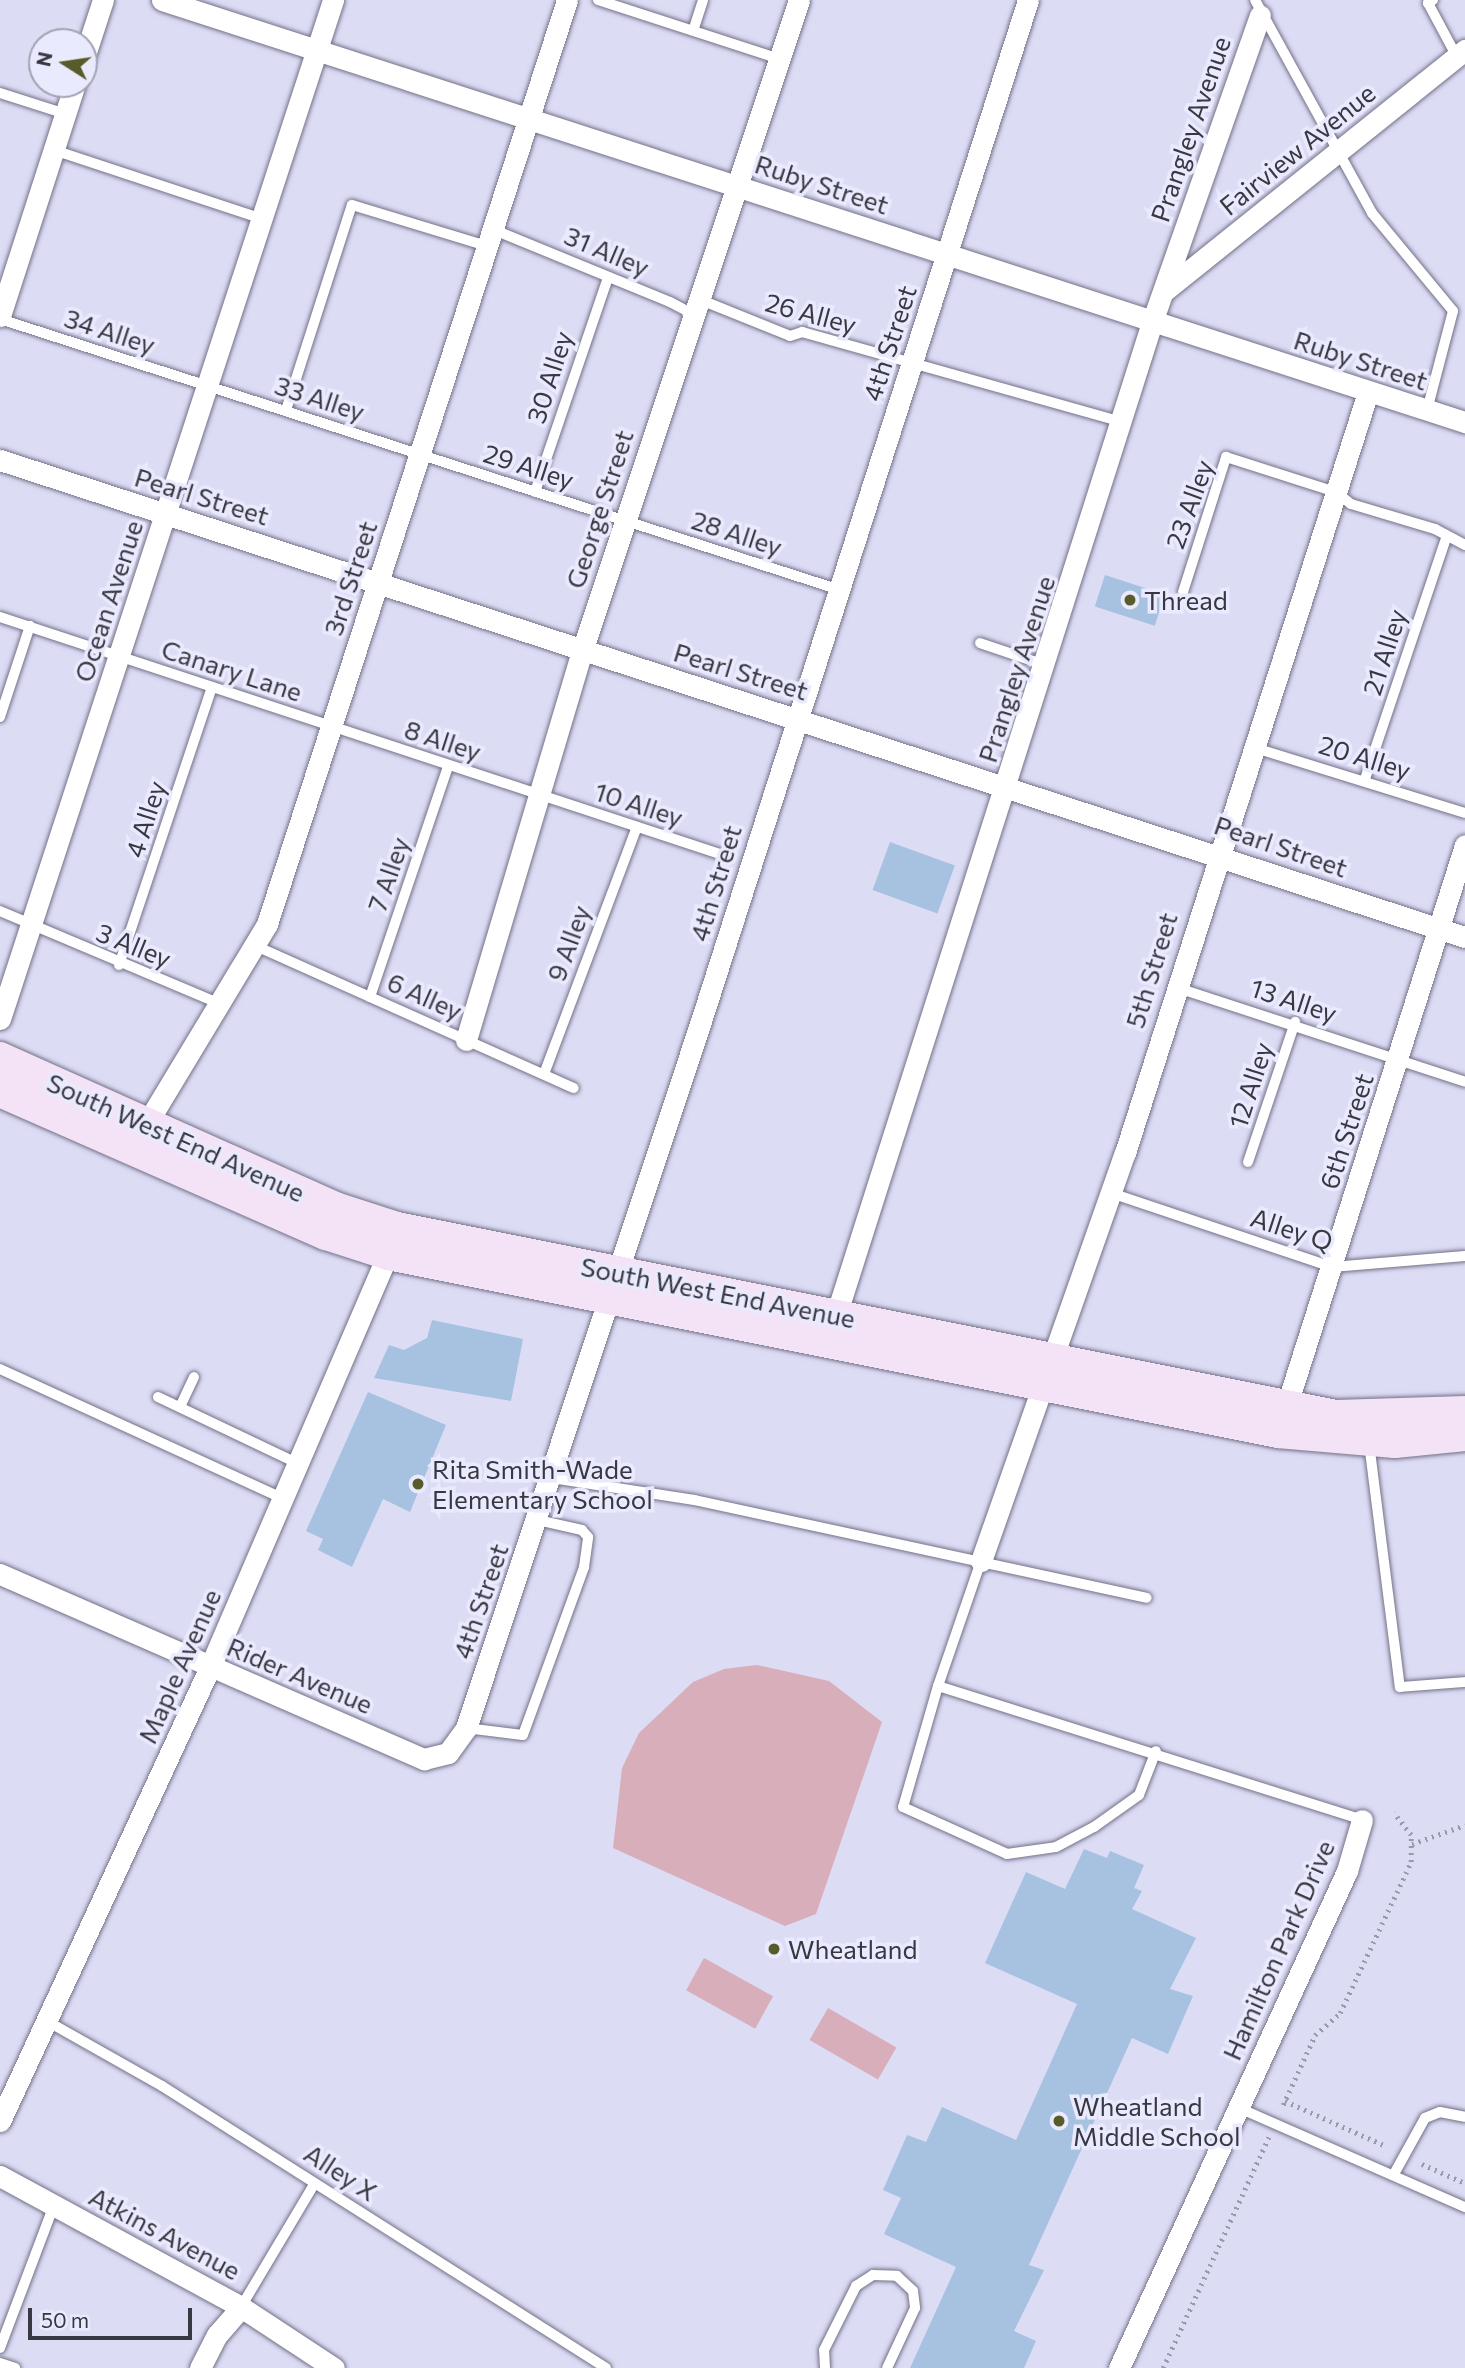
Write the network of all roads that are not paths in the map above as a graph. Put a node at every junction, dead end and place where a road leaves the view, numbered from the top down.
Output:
1 (103, 0) edge
2 (162, 0) edge
3 (333, 0) edge
4 (567, 0) edge
5 (598, 0) edge
6 (703, 0) edge
7 (799, 0) edge
8 (1028, 0) edge
9 (1433, 0) edge
10 (1257, 8) edge
11 (94, 28) edge
12 (694, 28) junction
13 (315, 51) junction
14 (1461, 53) edge
15 (780, 59) junction
16 (0, 93) edge
17 (71, 98) edge
18 (66, 114) junction
19 (528, 118) junction
20 (54, 150) junction
21 (1339, 152) junction
22 (738, 186) junction
23 (260, 218) junction
24 (490, 237) junction
25 (947, 254) junction
26 (608, 277) junction
27 (1164, 291) junction
28 (701, 300) junction
29 (0, 317) edge
30 (1152, 323) junction
31 (690, 328) junction
32 (911, 365) junction
33 (206, 387) junction
34 (1368, 392) junction
35 (286, 410) junction
36 (1427, 410) junction
37 (1124, 422) junction
38 (1465, 422) edge
39 (420, 455) junction
40 (0, 460) edge
41 (536, 492) junction
42 (1336, 492) junction
43 (165, 515) junction
44 (624, 520) junction
45 (1446, 539) junction
46 (1465, 545) edge
47 (378, 582) junction
48 (837, 589) junction
49 (1183, 592) dead end
50 (0, 617) edge
51 (30, 626) junction
52 (980, 643) dead end
53 (582, 652) junction
54 (118, 657) junction
55 (1047, 666) junction
56 (212, 687) junction
57 (0, 717) edge
58 (797, 717) junction
59 (331, 727) junction
60 (1252, 747) junction
61 (448, 766) junction
62 (1365, 779) junction
63 (1009, 785) junction
64 (541, 797) junction
65 (1465, 813) edge
66 (637, 827) junction
67 (1465, 845) edge
68 (1217, 854) junction
69 (723, 855) dead end
70 (0, 911) edge
71 (32, 927) junction
72 (1437, 928) junction
73 (1465, 937) edge
74 (256, 946) junction
75 (119, 965) junction
76 (1175, 987) junction
77 (370, 997) junction
78 (220, 1005) junction
79 (0, 1019) edge
80 (1295, 1022) junction
81 (466, 1040) junction
82 (0, 1058) edge
83 (1398, 1059) junction
84 (544, 1074) junction
85 (1465, 1082) edge
86 (574, 1088) dead end
87 (0, 1091) edge
88 (140, 1136) junction
89 (1248, 1163) dead end
90 (1111, 1193) junction
91 (392, 1241) junction
92 (1465, 1256) edge
93 (1332, 1267) junction
94 (613, 1284) junction
95 (832, 1328) junction
96 (0, 1369) edge
97 (1050, 1371) junction
98 (194, 1377) dead end
99 (159, 1397) dead end
100 (180, 1407) junction
101 (1465, 1412) edge
102 (1282, 1419) junction
103 (1465, 1435) edge
104 (1369, 1440) junction
105 (299, 1464) junction
106 (552, 1478) junction
107 (284, 1499) junction
108 (538, 1520) junction
109 (981, 1561) junction
110 (0, 1574) edge
111 (1146, 1598) dead end
112 (210, 1667) junction
113 (1465, 1682) edge
114 (938, 1686) junction
115 (466, 1728) junction
116 (1156, 1751) junction
117 (424, 1759) joint
118 (1362, 1820) joint
119 (47, 2021) junction
120 (1239, 2108) junction
121 (1465, 2117) edge
122 (0, 2121) edge
123 (1394, 2174) junction
124 (0, 2176) edge
125 (315, 2183) junction
126 (54, 2205) junction
127 (1465, 2207) edge
128 (241, 2306) junction
129 (0, 2348) edge
130 (0, 2363) edge
131 (15, 2368) edge
132 (200, 2368) edge
133 (334, 2368) edge
134 (606, 2368) edge
135 (825, 2368) edge
136 (887, 2368) edge
137 (1119, 2368) edge

1 - 11 street
2 - 13 street, Ruby Street
3 - 13 street, Ocean Avenue
4 - 19 street, 3rd Street
5 - 12 lane
6 - 12 lane
7 - 15 street, George Street
8 - 25 street, 4th Street
9 - 14 lane
10 - 21 lane
10 - 27 street, Prangley Avenue
12 - 15 lane
13 - 19 street, Ruby Street
13 - 23 street, Ocean Avenue
14 - 21 street, Fairview Avenue
15 - 22 street, George Street
16 - 18 lane
17 - 18 street
18 - 20 street
19 - 22 street, Ruby Street
19 - 24 street, 3rd Street
20 - 23 lane
20 - 29 street
21 - 27 street, Fairview Avenue
21 - 36 lane
22 - 25 street, Ruby Street
22 - 28 street, George Street
23 - 33 street, Ocean Avenue
24 - 26 lane, 31 Alley
24 - 35 lane, 31 Alley
24 - 39 street, 3rd Street
25 - 30 street, Ruby Street
25 - 32 street, 4th Street
26 - 31 lane, 31 Alley
26 - 41 lane, 30 Alley
27 - 30 street, Prangley Avenue
28 - 31 street, George Street
28 - 32 lane, 26 Alley
29 - 33 lane, 34 Alley
30 - 34 street, Ruby Street
30 - 37 street, Prangley Avenue
31 - 44 street, George Street
32 - 37 lane, 26 Alley
32 - 48 street, 4th Street
33 - 35 lane, 33 Alley
33 - 43 street, Ocean Avenue
34 - 36 street, Ruby Street
34 - 42 street, 5th Street
35 - 39 lane, 33 Alley
36 - 38 street, Ruby Street
37 - 55 street, Prangley Avenue
39 - 41 lane, 29 Alley
39 - 47 street, 3rd Street
40 - 43 street, Pearl Street
41 - 44 lane, 29 Alley
42 - 45 lane
42 - 49 lane, 23 Alley
42 - 60 street, 5th Street
43 - 47 street, Pearl Street
43 - 54 street, Ocean Avenue
44 - 48 lane, 28 Alley
44 - 53 street, George Street
45 - 46 lane
45 - 62 lane, 21 Alley
47 - 53 street, Pearl Street
47 - 59 street, 3rd Street
48 - 58 street, 4th Street
50 - 51 lane, Canary Lane
51 - 54 lane, Canary Lane
51 - 57 lane
52 - 55 lane
53 - 58 street, Pearl Street
53 - 64 street, George Street
54 - 56 lane, Canary Lane
54 - 71 street, Ocean Avenue
55 - 63 street, Prangley Avenue
56 - 59 lane, Canary Lane
56 - 75 lane, 4 Alley
58 - 63 street, Pearl Street
58 - 94 street, 4th Street
59 - 61 lane, 8 Alley
59 - 74 street, 3rd Street
60 - 62 lane, 20 Alley
60 - 68 street, 5th Street
61 - 64 lane, 8 Alley
61 - 77 lane, 7 Alley
62 - 65 lane, 20 Alley
63 - 68 street, Pearl Street
63 - 95 street, Prangley Avenue
64 - 66 lane, 10 Alley
64 - 81 street, George Street
66 - 69 lane, 10 Alley
66 - 84 lane, 9 Alley
67 - 72 street, 6th Street
68 - 72 street, Pearl Street
68 - 76 street, 5th Street
70 - 71 lane, 3 Alley
71 - 75 lane, 3 Alley
71 - 79 street, Ocean Avenue
72 - 73 street, Pearl Street
72 - 83 street, 6th Street
74 - 77 lane, 6 Alley
74 - 78 street, 3rd Street
75 - 78 lane, 3 Alley
76 - 80 lane, 13 Alley
76 - 90 street, 5th Street
77 - 81 lane, 6 Alley
78 - 88 street, 3rd Street
80 - 83 lane, 13 Alley
80 - 89 lane, 12 Alley
81 - 84 lane, 6 Alley
82 - 88 main road, South West End Avenue
83 - 85 lane, 13 Alley
83 - 93 street, 6th Street
84 - 86 lane, 6 Alley
87 - 88 main road, South West End Avenue
88 - 91 main road, South West End Avenue
90 - 93 lane, Alley Q
90 - 97 street, 5th Street
91 - 94 main road, South West End Avenue
91 - 105 street, Maple Avenue
92 - 93 lane, Alley Q
93 - 102 street, 6th Street
94 - 95 main road, South West End Avenue
94 - 106 street, 4th Street
95 - 97 main road, South West End Avenue
96 - 107 lane
97 - 102 main road, South West End Avenue
97 - 109 street, 5th Street
98 - 100 lane
99 - 100 lane
100 - 105 lane
101 - 102 main road, South West End Avenue
102 - 104 main road, South West End Avenue
103 - 104 main road, South West End Avenue
104 - 113 lane
105 - 107 street, Maple Avenue
106 - 108 street, 4th Street
106 - 109 lane
107 - 112 street, Maple Avenue
108 - 115 street, 4th Street
108 - 115 lane
109 - 111 lane
109 - 114 lane
110 - 112 street, Rider Avenue
112 - 117 street, Rider Avenue
112 - 119 street, Maple Avenue
114 - 116 lane
114 - 116 lane
115 - 117 street, 4th Street
116 - 118 lane
118 - 120 street, Hamilton Park Drive
119 - 122 street, Maple Avenue
119 - 125 lane, Alley X
120 - 123 lane
120 - 137 street, Hamilton Park Drive
121 - 123 lane
123 - 127 lane
124 - 126 street, Atkins Avenue
125 - 128 lane
125 - 134 lane, Alley X
126 - 128 street, Atkins Avenue
126 - 129 lane
128 - 132 street
128 - 133 street, Atkins Avenue
130 - 131 lane
135 - 136 lane

